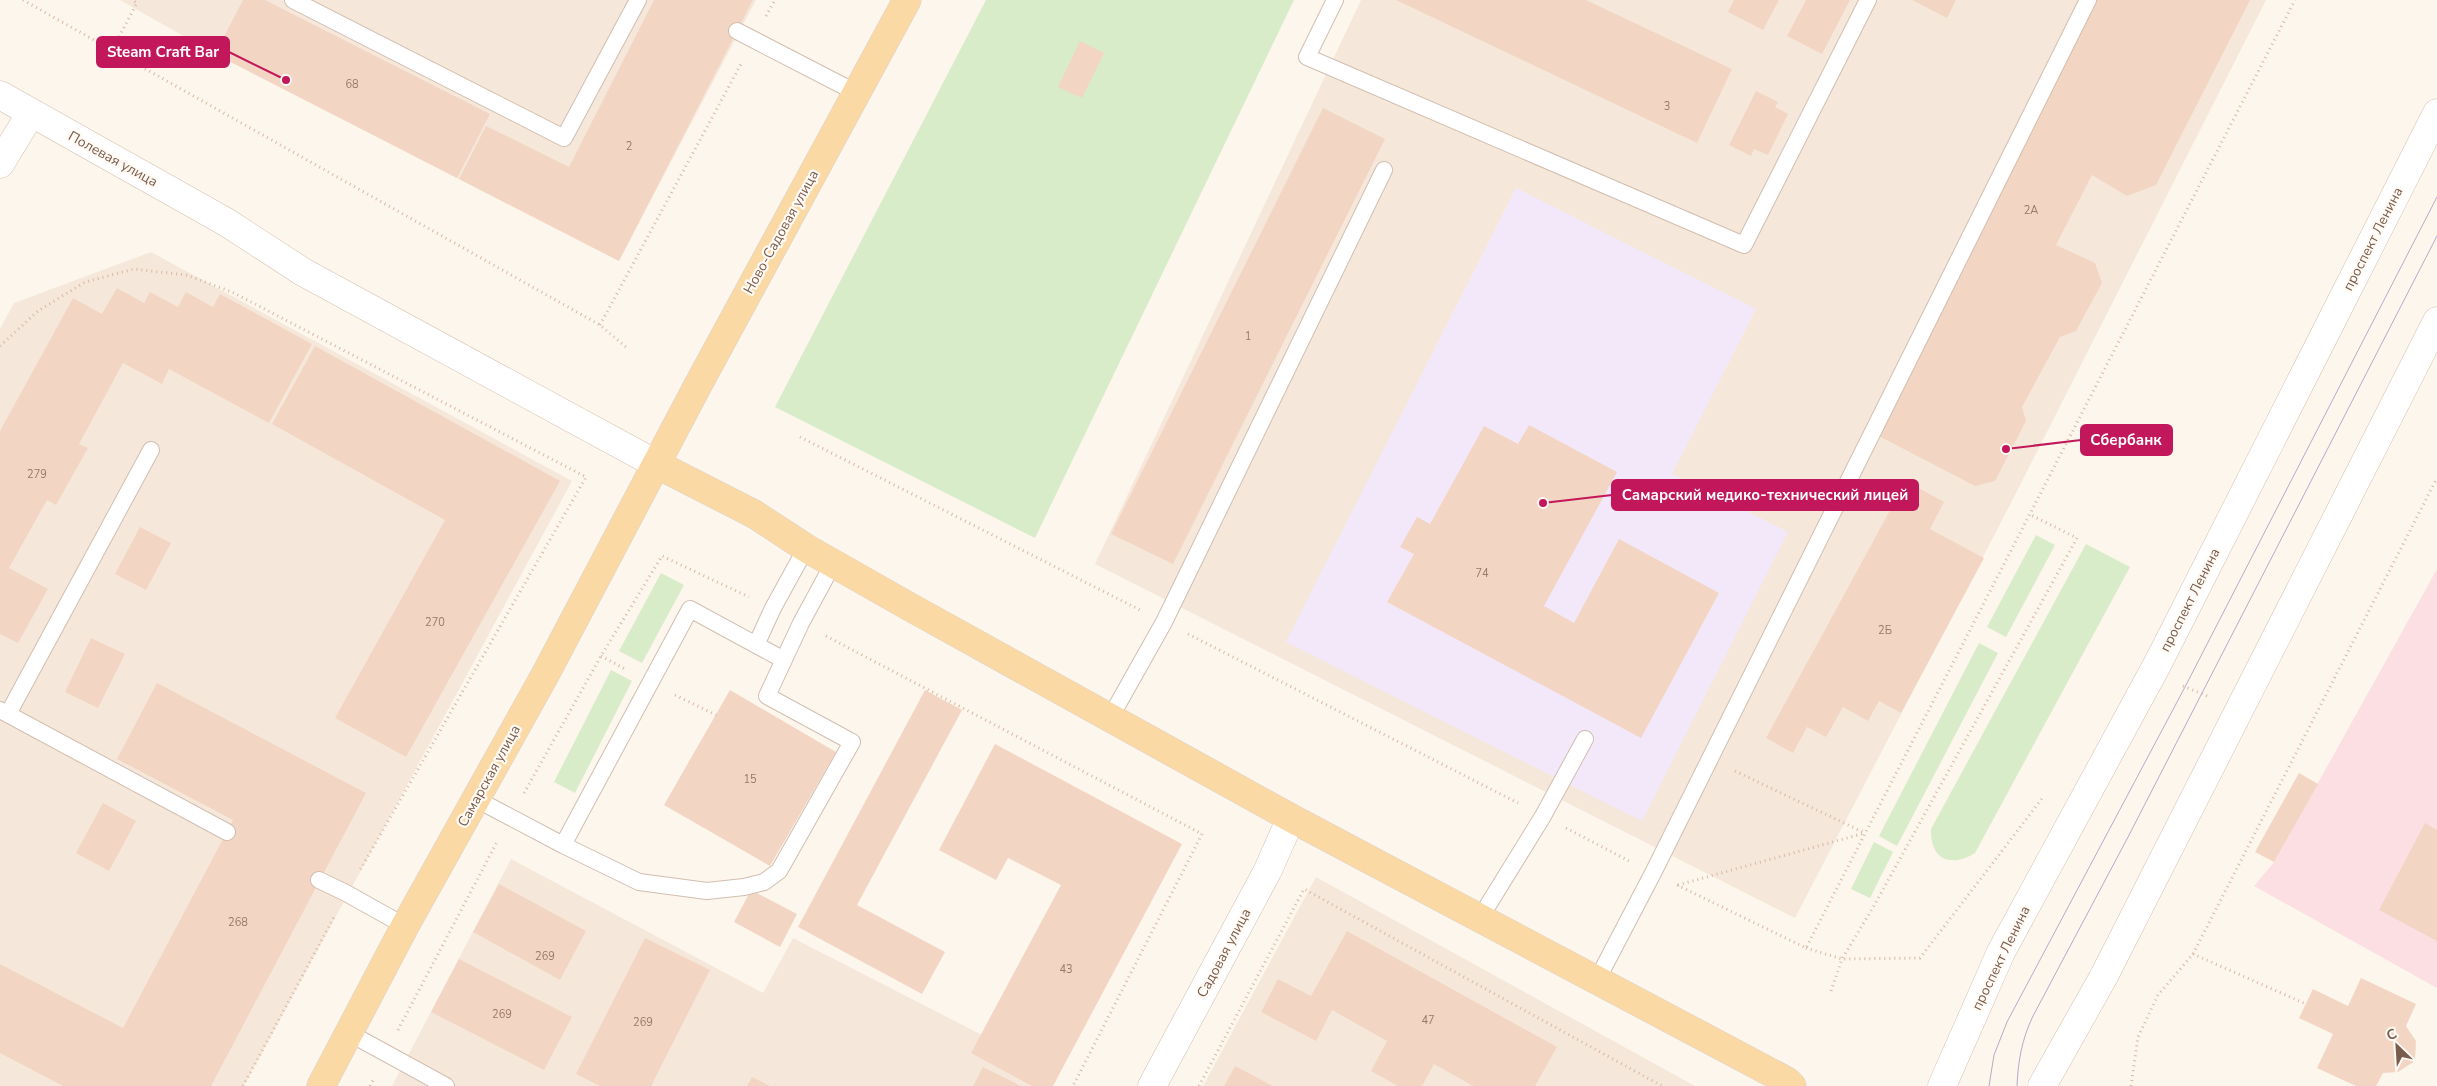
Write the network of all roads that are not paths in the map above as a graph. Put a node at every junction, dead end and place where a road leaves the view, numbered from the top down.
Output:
1 (293, 0) edge
2 (638, 0) edge
3 (907, 0) edge
4 (1335, 0) edge
5 (1868, 0) edge
6 (2088, 0) edge
7 (737, 30) dead end
8 (857, 93) junction
9 (0, 95) edge
10 (31, 113) junction
11 (2437, 113) edge
12 (0, 164) edge
13 (1384, 170) dead end
14 (2437, 321) edge
15 (151, 450) dead end
16 (656, 464) junction
17 (806, 548) junction
18 (834, 562) junction
19 (756, 645) junction
20 (784, 660) junction
21 (4, 712) edge
22 (1110, 718) junction
23 (1585, 739) dead end
24 (476, 798) junction
25 (1292, 818) junction
26 (227, 832) dead end
27 (563, 846) junction
28 (319, 880) dead end
29 (1480, 918) junction
30 (405, 926) junction
31 (1597, 980) junction
32 (348, 1033) junction
33 (1796, 1084) edge
34 (321, 1086) edge
35 (446, 1086) edge
36 (1152, 1086) edge
37 (1942, 1086) edge
38 (2042, 1086) edge

1 - 2 lane
3 - 8 main road, Ново-Садовая улица
4 - 5 lane
6 - 31 lane
7 - 8 lane
8 - 16 main road, Ново-Садовая улица
9 - 10 main road, Полевая улица
10 - 12 main road
10 - 16 main road, Полевая улица
11 - 37 main road, проспект Ленина
13 - 22 lane
14 - 38 main road
15 - 21 lane
16 - 17 main road
16 - 24 main road, Самарская улица
17 - 18 main road
17 - 19 lane
18 - 20 lane
18 - 22 main road
19 - 20 lane
19 - 27 lane
20 - 27 lane
21 - 26 lane
22 - 25 main road
23 - 29 lane
24 - 27 lane
24 - 30 main road, Самарская улица
25 - 29 main road
25 - 36 main road, Садовая улица
28 - 30 lane
29 - 31 main road
30 - 32 main road, Самарская улица
31 - 33 main road
32 - 34 main road, Самарская улица
32 - 35 lane

